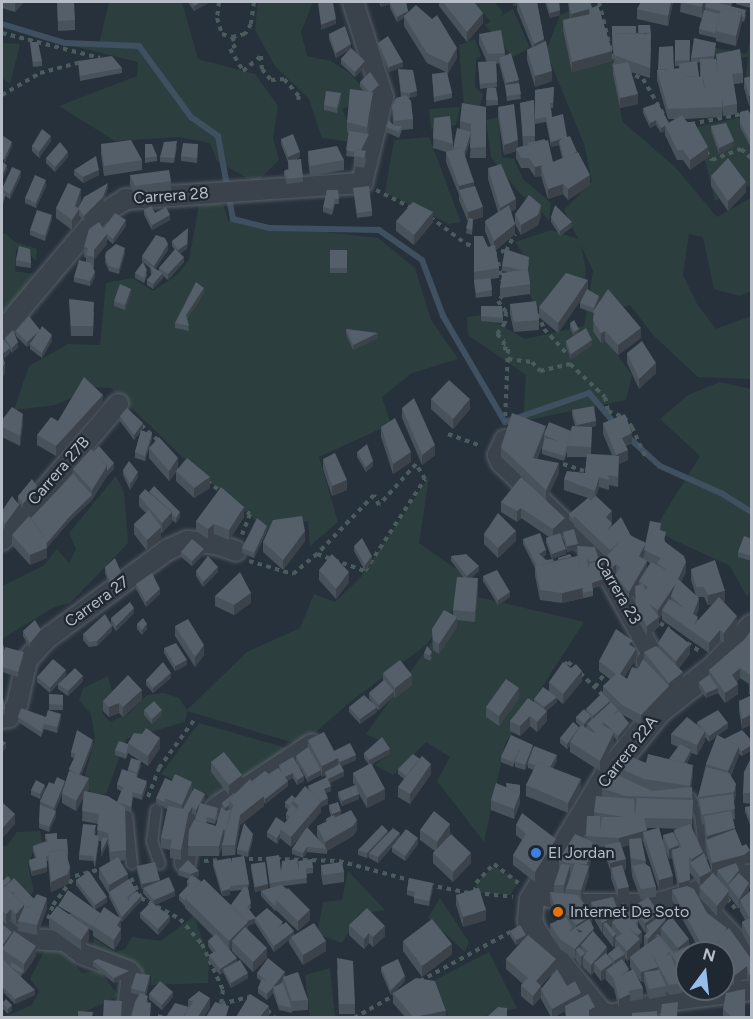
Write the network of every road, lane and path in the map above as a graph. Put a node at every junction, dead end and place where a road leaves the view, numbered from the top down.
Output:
1 (219, 2) edge
2 (254, 2) edge
3 (353, 2) edge
4 (599, 2) edge
5 (2, 33) edge
6 (232, 37) junction
7 (2, 95) edge
8 (297, 100) dead end
9 (752, 112) edge
10 (668, 122) edge
11 (694, 132) edge
12 (700, 141) edge
13 (752, 159) edge
14 (362, 183) junction
15 (414, 209) edge
16 (424, 214) edge
17 (515, 234) edge
18 (495, 253) junction
19 (501, 305) junction
20 (509, 305) edge
21 (530, 313) edge
22 (2, 331) edge
23 (567, 354) edge
24 (508, 359) junction
25 (118, 404) joint
26 (448, 434) dead end
27 (163, 446) edge
28 (502, 447) junction
29 (647, 460) dead end
30 (563, 464) dead end
31 (584, 471) edge
32 (200, 474) edge
33 (229, 497) edge
34 (236, 503) edge
35 (2, 540) edge
36 (236, 551) junction
37 (316, 554) junction
38 (660, 623) edge
39 (752, 627) edge
40 (564, 665) edge
41 (717, 665) junction
42 (603, 676) edge
43 (595, 687) junction
44 (674, 699) junction
45 (610, 702) edge
46 (2, 718) edge
47 (194, 720) dead end
48 (312, 744) edge
49 (668, 795) edge
50 (146, 801) dead end
51 (214, 808) edge
52 (156, 810) dead end
53 (127, 816) edge
54 (191, 823) edge
55 (705, 853) edge
56 (185, 862) joint
57 (160, 864) dead end
58 (129, 865) junction
59 (752, 875) edge
60 (475, 893) junction
61 (692, 893) junction
62 (529, 899) junction
63 (2, 927) edge
64 (42, 937) junction
65 (752, 964) edge
66 (416, 983) edge
67 (406, 989) edge
68 (752, 990) edge
69 (611, 1016) edge
70 (127, 1017) edge
71 (275, 1017) edge
72 (354, 1017) edge

1 - 6 path
2 - 6 path
3 - 14 street
4 - 10 path
5 - 7 path
6 - 8 path
9 - 11 path
12 - 13 path
14 - 15 path
14 - 22 street, Carrera 28
16 - 18 path
17 - 18 path
18 - 19 path
19 - 20 path
19 - 24 path
21 - 23 path
24 - 28 path
24 - 29 path
25 - 27 path
25 - 35 street, Carrera 27B
26 - 28 path
28 - 44 street, Carrera 23
30 - 31 path
32 - 33 path
34 - 36 path
36 - 37 path
36 - 46 street, Carrera 27
37 - 37 path
38 - 41 path
39 - 41 street, Carrera 22A
40 - 43 path
41 - 44 street, Carrera 22A
42 - 43 path
43 - 45 path
44 - 62 street, Carrera 22A
47 - 50 path
48 - 51 street
49 - 55 lane
52 - 57 lane
53 - 58 lane
54 - 56 street
56 - 60 path
58 - 64 path
58 - 71 path
59 - 61 street
60 - 62 path
60 - 62 path
61 - 62 street
61 - 65 street
62 - 66 path
62 - 69 street
63 - 64 street
64 - 70 street
67 - 72 path
68 - 69 street

